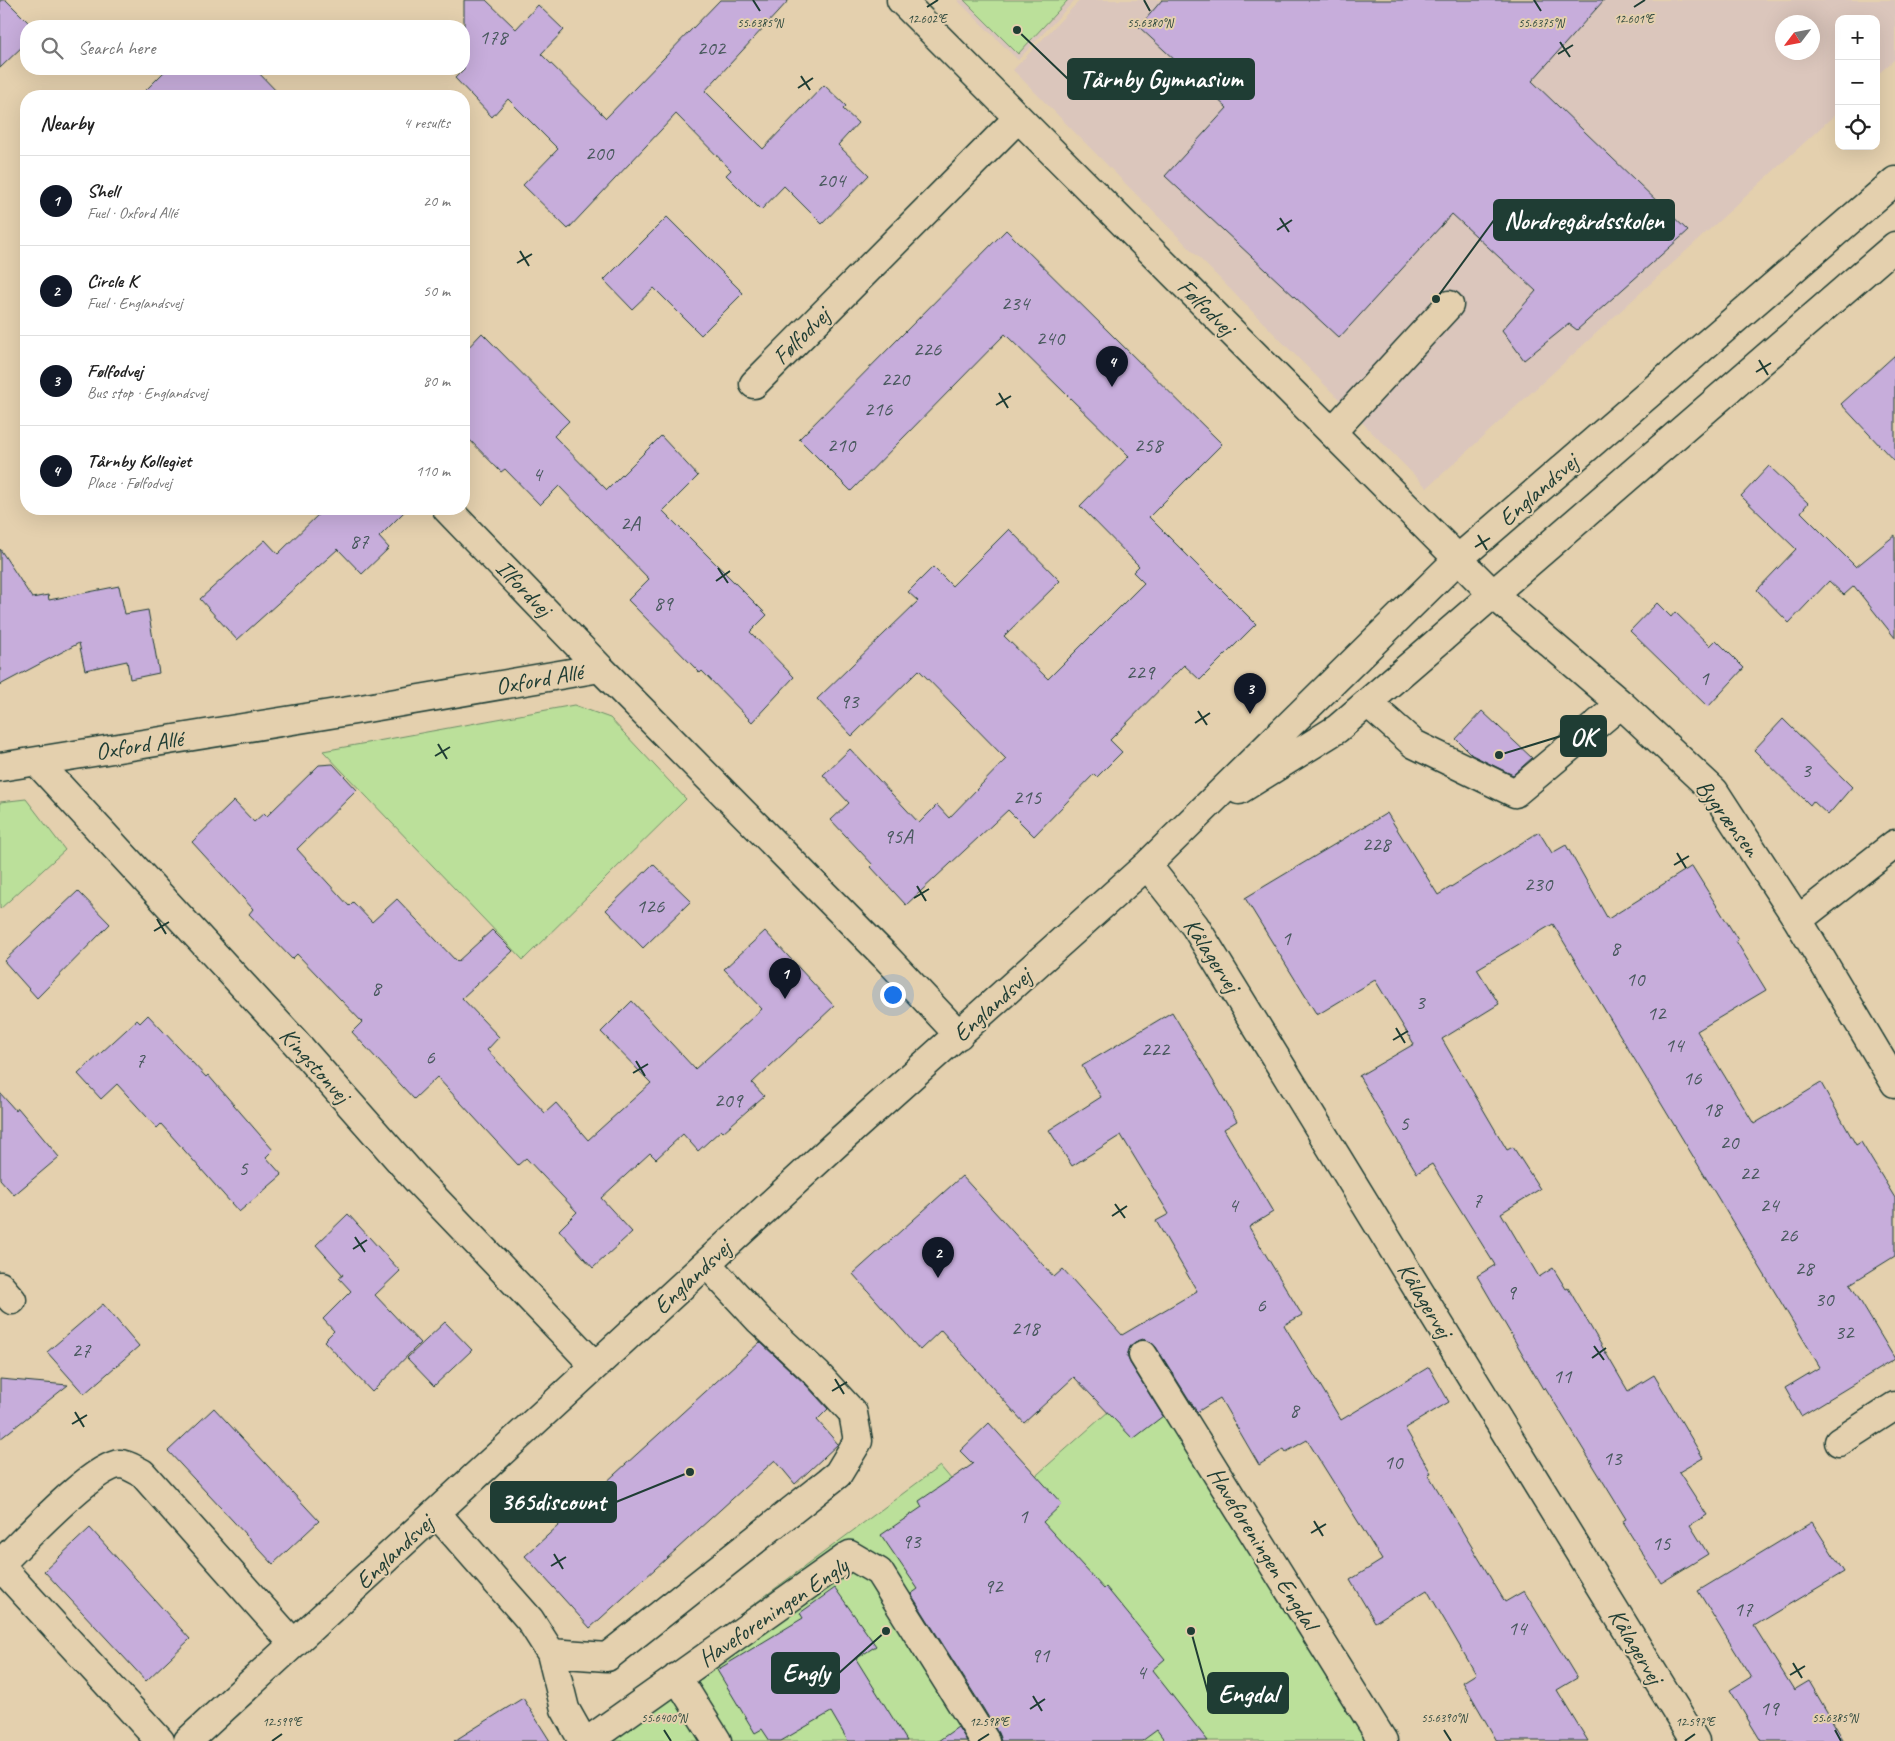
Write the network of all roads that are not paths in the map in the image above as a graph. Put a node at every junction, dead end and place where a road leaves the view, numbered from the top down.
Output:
1 (901, 0) edge
2 (1018, 118) junction
3 (1895, 181) edge
4 (1895, 246) edge
5 (1449, 305) dead end
6 (754, 384) dead end
7 (1332, 432) junction
8 (453, 515) edge
9 (1458, 559) junction
10 (1494, 595) junction
11 (600, 668) junction
12 (1368, 703) junction
13 (1621, 704) junction
14 (37, 762) junction
15 (0, 766) edge
16 (1198, 815) junction
17 (1895, 844) edge
18 (1147, 865) junction
19 (1798, 920) junction
20 (959, 1035) junction
21 (1895, 1083) edge
22 (707, 1264) junction
23 (1143, 1355) dead end
24 (595, 1366) junction
25 (1895, 1406) edge
26 (1839, 1442) dead end
27 (436, 1513) junction
28 (0, 1565) edge
29 (293, 1644) junction
30 (551, 1653) junction
31 (676, 1677) junction
32 (160, 1741) edge
33 (188, 1741) edge
34 (582, 1741) edge
35 (588, 1741) edge
36 (717, 1741) edge
37 (985, 1741) edge
38 (1383, 1741) edge
39 (1695, 1741) edge

1 - 2 street, Følfodvej
2 - 6 street, Følfodvej
2 - 7 street, Følfodvej
3 - 9 street, Englandsvej
4 - 10 street, Englandsvej
5 - 7 street
7 - 9 street, Følfodvej
8 - 11 street, Ilfordvej
9 - 10 street, Bygrænsen
9 - 16 street, Englandsvej
10 - 12 street, Englandsvej
10 - 13 street, Bygrænsen
11 - 14 street, Oxford Allé
11 - 20 street, Oxford Allé
12 - 13 street
12 - 16 street, Englandsvej
13 - 19 street, Bygrænsen
14 - 15 street, Oxford Allé
14 - 24 street, Kingstonvej
16 - 18 street, Englandsvej
17 - 19 street
18 - 20 street, Englandsvej
18 - 39 street, Kålagervej
19 - 21 street, Bygrænsen
20 - 22 street, Englandsvej
22 - 24 street, Englandsvej
22 - 30 street
23 - 38 street, Haveforeningen Engdal
24 - 27 street, Englandsvej
25 - 26 street
27 - 29 street, Englandsvej
27 - 30 street
28 - 29 street
28 - 32 street
29 - 33 street, Englandsvej
30 - 34 street
31 - 35 street, Haveforeningen Engly
31 - 36 street, Haveforeningen Engly
31 - 37 street, Haveforeningen Engly

